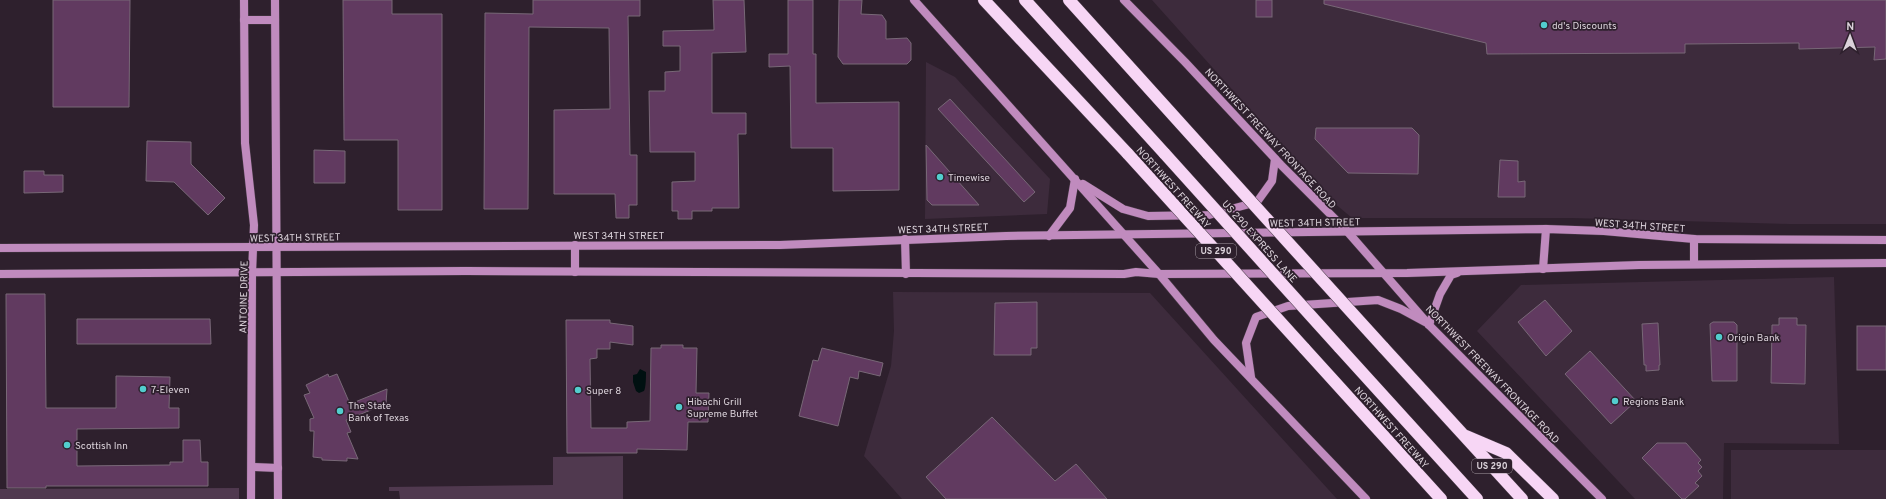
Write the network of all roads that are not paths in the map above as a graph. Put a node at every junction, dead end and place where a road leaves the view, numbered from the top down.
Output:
1 (244, 0) edge
2 (275, 0) edge
3 (914, 0) edge
4 (984, 0) edge
5 (1025, 0) edge
6 (1069, 0) edge
7 (1124, 0) edge
8 (244, 20) junction
9 (275, 20) junction
10 (1275, 159) junction
11 (1075, 179) junction
12 (1546, 229) junction
13 (1346, 230) junction
14 (1123, 235) junction
15 (1049, 236) junction
16 (904, 239) junction
17 (1694, 239) junction
18 (1886, 240) edge
19 (575, 245) junction
20 (0, 248) edge
21 (255, 248) junction
22 (277, 248) junction
23 (1886, 263) edge
24 (1694, 264) junction
25 (1543, 269) junction
26 (1463, 271) junction
27 (575, 272) junction
28 (252, 273) junction
29 (1385, 273) junction
30 (0, 274) edge
31 (277, 274) junction
32 (906, 274) junction
33 (1159, 274) junction
34 (1430, 325) junction
35 (1251, 377) junction
36 (1462, 434) junction
37 (252, 467) junction
38 (278, 468) junction
39 (250, 499) edge
40 (278, 499) edge
41 (1366, 499) edge
42 (1441, 499) edge
43 (1477, 499) edge
44 (1522, 499) edge
45 (1553, 499) edge
46 (1602, 499) edge

1 - 8 main road, ANTOINE DRIVE
2 - 9 main road
3 - 11 main road
4 - 42 highway, NORTHWEST FREEWAY / US 290, bridge
5 - 43 highway, US 290 EXPRESS LANE, bridge
6 - 36 highway, US 290, bridge
7 - 10 main road, NORTHWEST FREEWAY FRONTAGE ROAD
8 - 9 main road
8 - 21 main road, ANTOINE DRIVE
9 - 22 main road
10 - 11 main road
10 - 13 main road, NORTHWEST FREEWAY FRONTAGE ROAD
11 - 14 main road
11 - 15 main road
12 - 13 main road, WEST 34TH STREET
12 - 17 main road, WEST 34TH STREET
12 - 25 main road
13 - 14 main road, WEST 34TH STREET
13 - 29 main road, NORTHWEST FREEWAY FRONTAGE ROAD
14 - 15 main road, WEST 34TH STREET
14 - 33 main road
15 - 16 main road, WEST 34TH STREET
16 - 19 main road, WEST 34TH STREET
16 - 32 main road
17 - 18 main road, WEST 34TH STREET
17 - 24 main road
19 - 22 main road, WEST 34TH STREET
19 - 27 main road
20 - 21 main road, WEST 34TH STREET
21 - 22 main road, WEST 34TH STREET
21 - 28 main road, ANTOINE DRIVE
22 - 31 main road
23 - 24 main road
24 - 25 main road
25 - 26 main road
26 - 29 main road
26 - 34 main road
27 - 31 main road
27 - 32 main road
28 - 30 main road
28 - 31 main road
28 - 37 main road, ANTOINE DRIVE
29 - 33 main road
29 - 34 main road, NORTHWEST FREEWAY FRONTAGE ROAD
31 - 38 main road
32 - 33 main road
33 - 35 main road
34 - 35 main road
34 - 46 main road, NORTHWEST FREEWAY FRONTAGE ROAD
35 - 41 main road
36 - 44 highway, US 290
36 - 45 highway
37 - 38 main road
37 - 39 main road, ANTOINE DRIVE
38 - 40 main road

